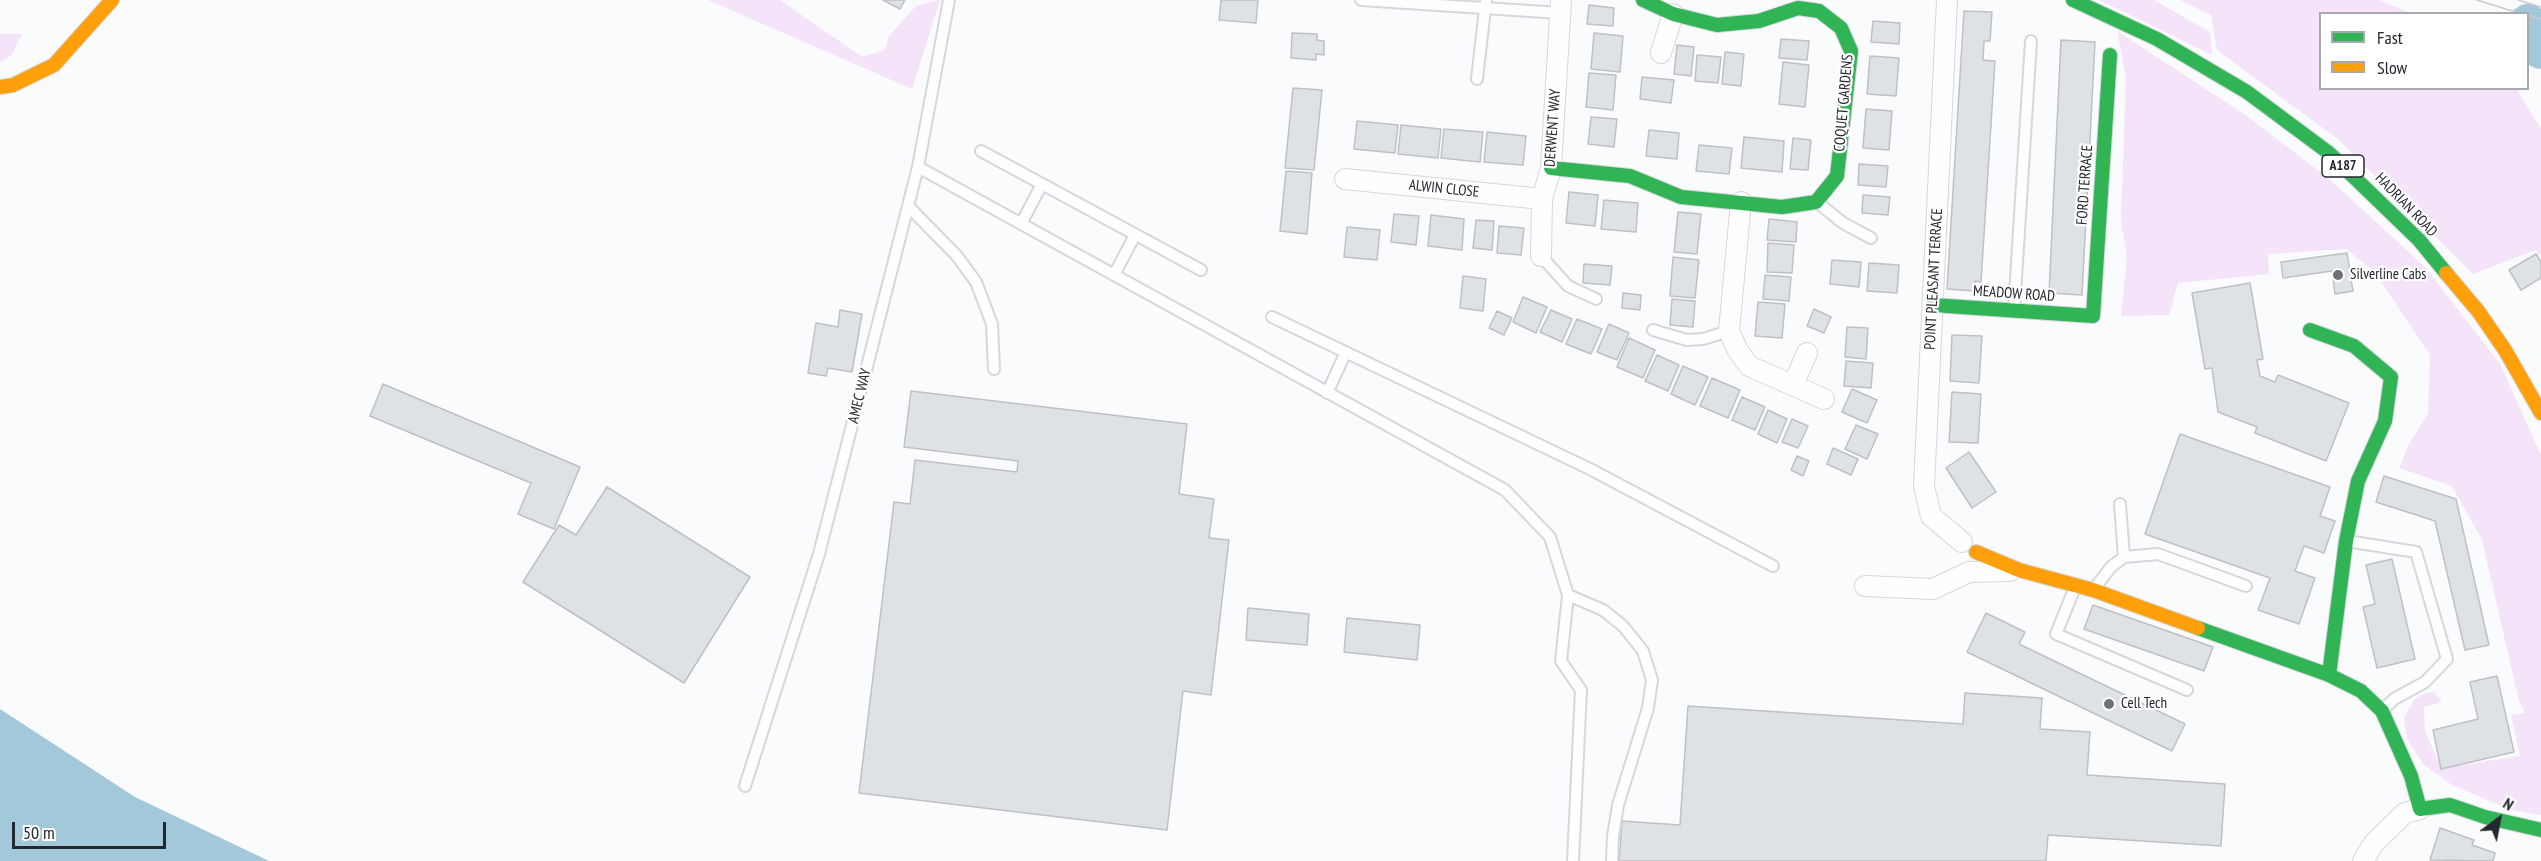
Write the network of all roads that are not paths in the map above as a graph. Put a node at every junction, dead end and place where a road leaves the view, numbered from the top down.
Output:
1 (112, 0) edge
2 (949, 0) edge
3 (1361, 0) edge
4 (1643, 0) edge
5 (1947, 0) edge
6 (2073, 0) edge
7 (1485, 4) edge
8 (1561, 7) edge
9 (1673, 14) junction
10 (2031, 41) dead end
11 (1661, 53) dead end
12 (2110, 55) dead end
13 (1478, 79) dead end
14 (0, 87) edge
15 (981, 151) dead end
16 (918, 167) junction
17 (1551, 168) junction
18 (1345, 179) dead end
19 (1042, 184) junction
20 (1542, 199) junction
21 (1741, 202) junction
22 (1816, 202) junction
23 (908, 206) junction
24 (1021, 224) junction
25 (1135, 235) junction
26 (1871, 238) dead end
27 (1540, 256) joint
28 (1201, 270) dead end
29 (1114, 275) junction
30 (1596, 299) dead end
31 (1933, 305) junction
32 (2014, 311) junction
33 (2093, 316) joint
34 (1272, 317) dead end
35 (1653, 330) dead end
36 (2310, 330) dead end
37 (1729, 331) junction
38 (1346, 351) junction
39 (1807, 353) dead end
40 (994, 369) dead end
41 (1793, 385) junction
42 (1327, 393) junction
43 (1824, 399) dead end
44 (2541, 413) edge
45 (2120, 504) dead end
46 (2346, 541) junction
47 (1969, 547) joint
48 (2124, 556) junction
49 (1773, 566) dead end
50 (2019, 570) junction
51 (2076, 585) junction
52 (1864, 586) dead end
53 (2246, 586) dead end
54 (2093, 590) junction
55 (1568, 595) junction
56 (2329, 675) junction
57 (2187, 690) dead end
58 (2382, 711) junction
59 (745, 786) dead end
60 (2420, 809) junction
61 (2541, 830) edge
62 (1573, 861) edge
63 (1612, 861) edge
64 (2363, 861) edge

1 - 14 street
2 - 16 lane, AMEC WAY
3 - 7 lane
4 - 9 street, COQUET GARDENS
5 - 31 street, POINT PLEASANT TERRACE
6 - 44 street, HADRIAN ROAD / A187
7 - 8 lane
7 - 13 lane
8 - 17 street, DERWENT WAY
9 - 11 street
9 - 22 street, COQUET GARDENS
10 - 32 lane
12 - 33 street, FORD TERRACE
15 - 19 lane
16 - 23 lane, AMEC WAY
16 - 24 lane
17 - 20 street, DERWENT WAY
17 - 21 street
18 - 20 street, ALWIN CLOSE
19 - 24 lane
19 - 25 lane
20 - 27 street, DERWENT WAY
21 - 22 street
21 - 37 street
22 - 26 lane
23 - 40 lane
23 - 59 lane, AMEC WAY
24 - 29 lane
25 - 28 lane
25 - 29 lane
27 - 30 lane
29 - 42 lane
31 - 32 street, MEADOW ROAD
31 - 47 street, POINT PLEASANT TERRACE
32 - 33 street, MEADOW ROAD
34 - 38 lane
35 - 37 lane
36 - 46 street
37 - 41 street
38 - 42 lane
38 - 49 lane
39 - 41 street
41 - 43 street
42 - 55 lane
45 - 48 lane
46 - 56 street
46 - 58 lane
47 - 50 street
48 - 53 lane
48 - 54 lane
50 - 51 street
50 - 52 street
51 - 54 street
51 - 57 lane
54 - 56 street
55 - 62 lane
55 - 63 lane
56 - 58 street
58 - 60 street
60 - 61 street
60 - 64 street

